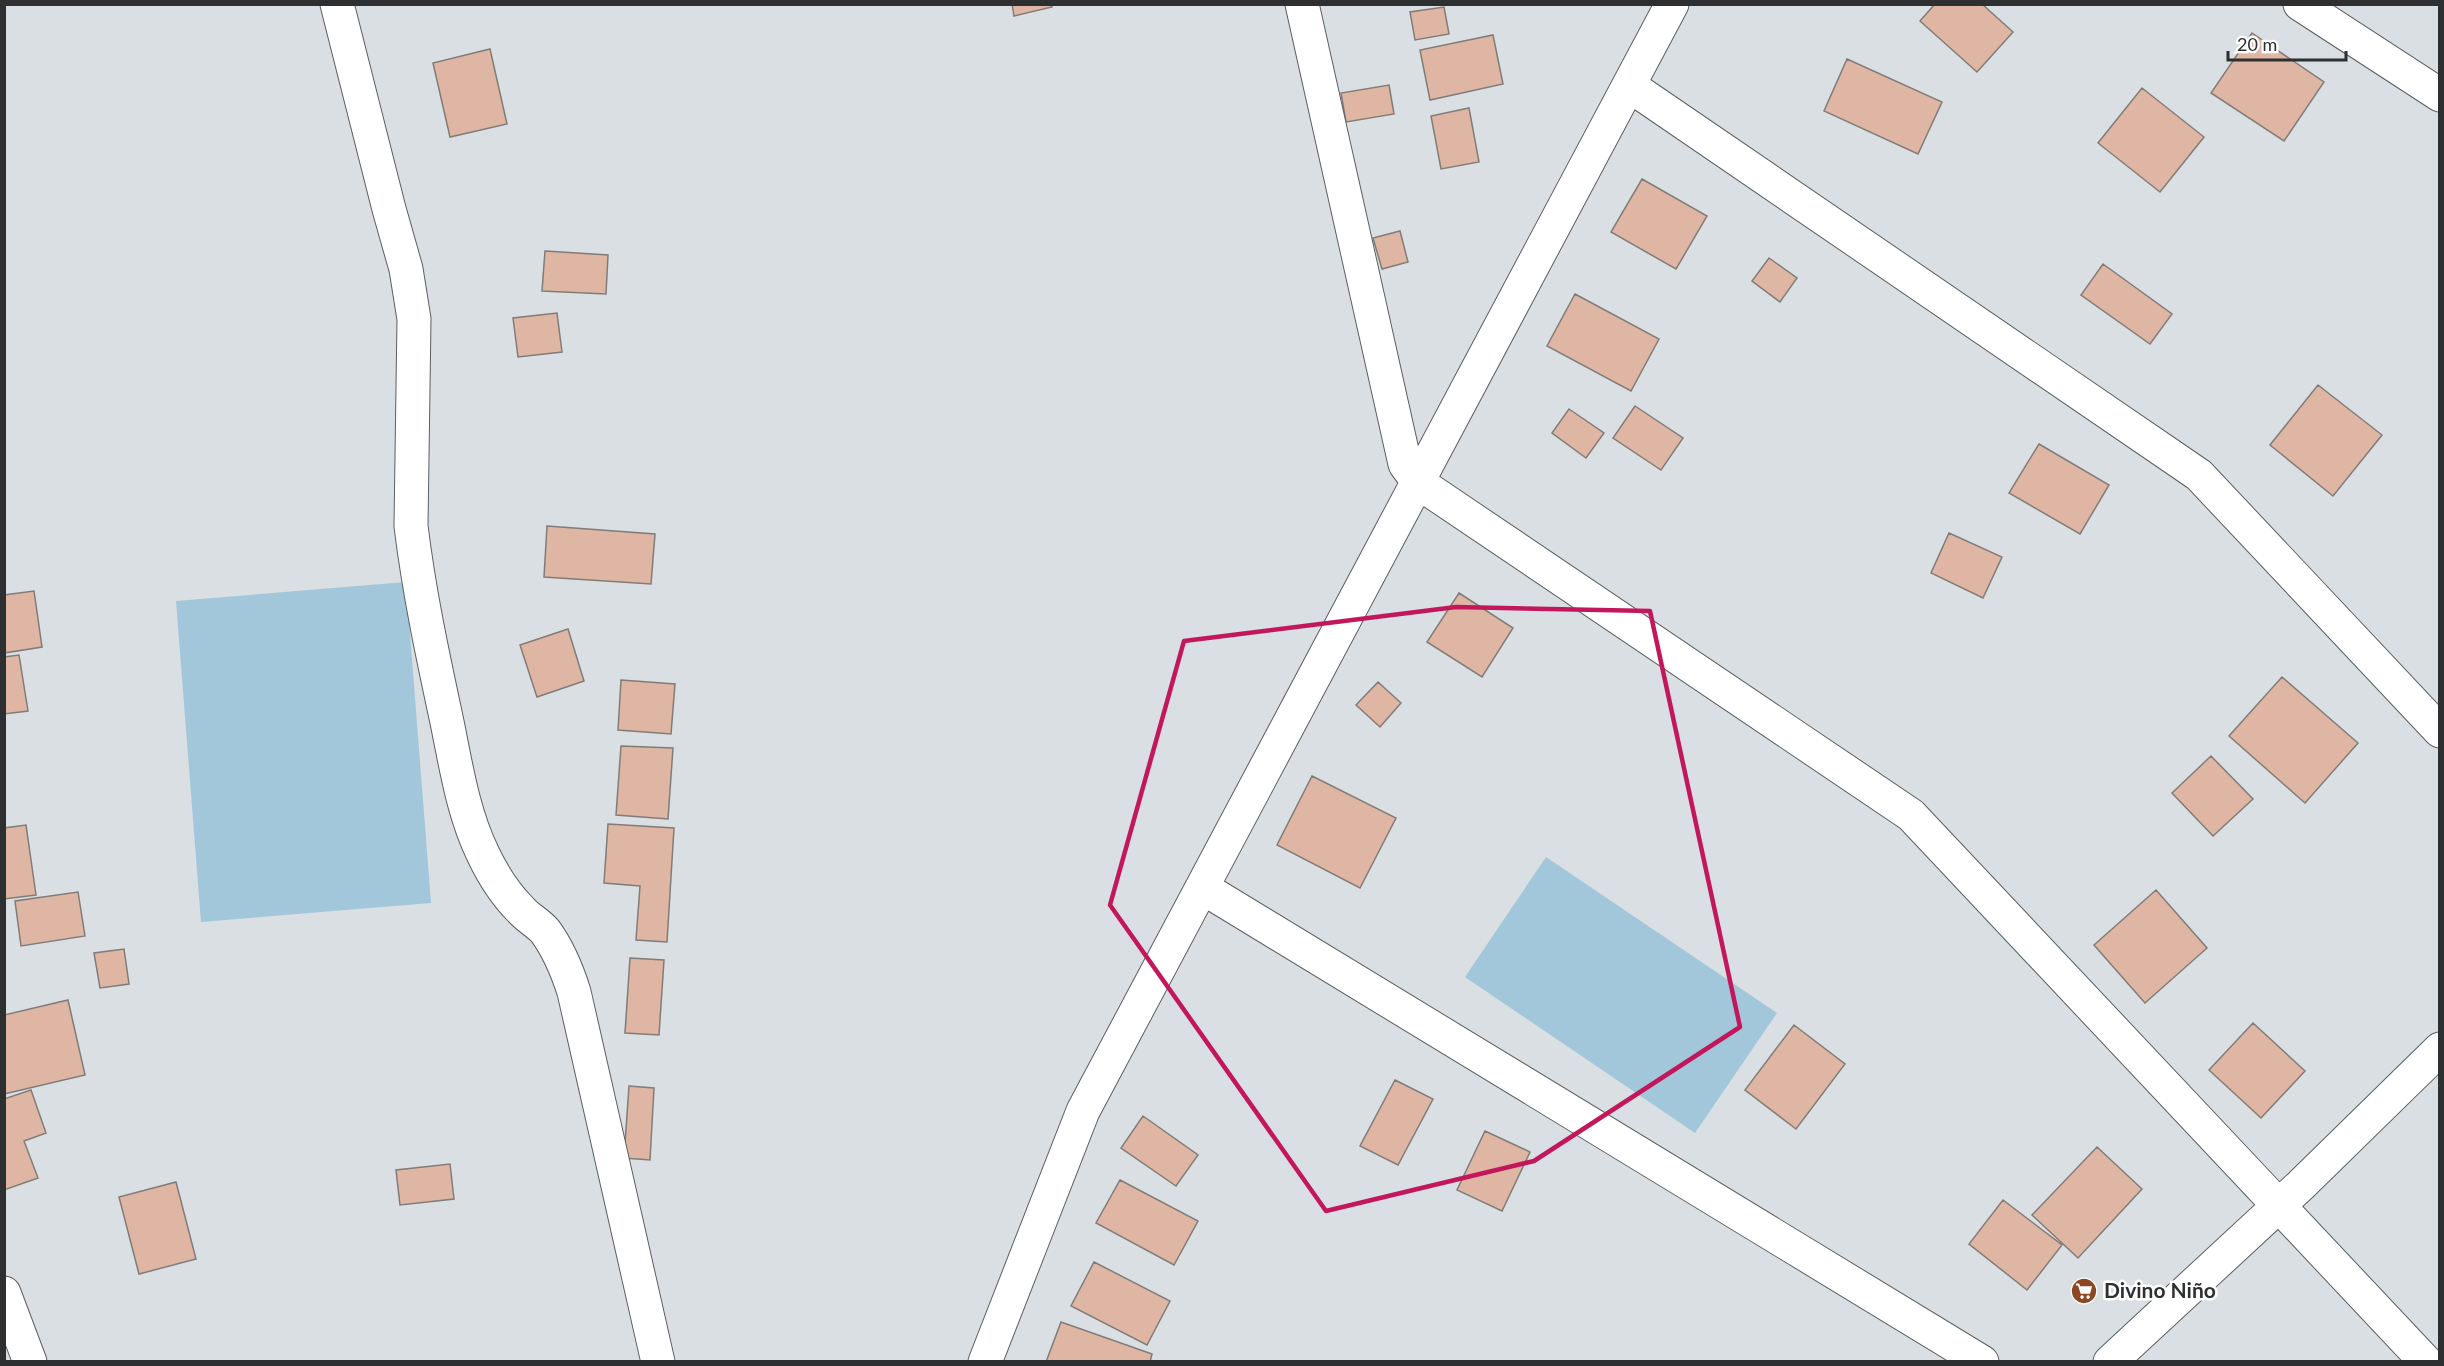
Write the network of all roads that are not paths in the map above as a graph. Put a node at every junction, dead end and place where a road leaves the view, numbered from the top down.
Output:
1 (337, 4) edge
2 (1302, 4) edge
3 (1672, 4) edge
4 (2300, 4) edge
5 (1630, 86) junction
6 (2439, 95) edge
7 (1419, 483) junction
8 (2439, 731) edge
9 (1203, 888) junction
10 (2439, 1049) edge
11 (2279, 1205) junction
12 (4, 1293) edge
13 (30, 1362) edge
14 (658, 1362) edge
15 (985, 1362) edge
16 (1982, 1362) edge
17 (2110, 1362) edge
18 (2426, 1362) edge

1 - 14 street
2 - 7 street
3 - 5 street
4 - 6 street
5 - 7 street
5 - 8 street
7 - 9 street
7 - 11 street
9 - 15 street
9 - 16 street
10 - 11 street
11 - 17 street
11 - 18 street
12 - 13 street

